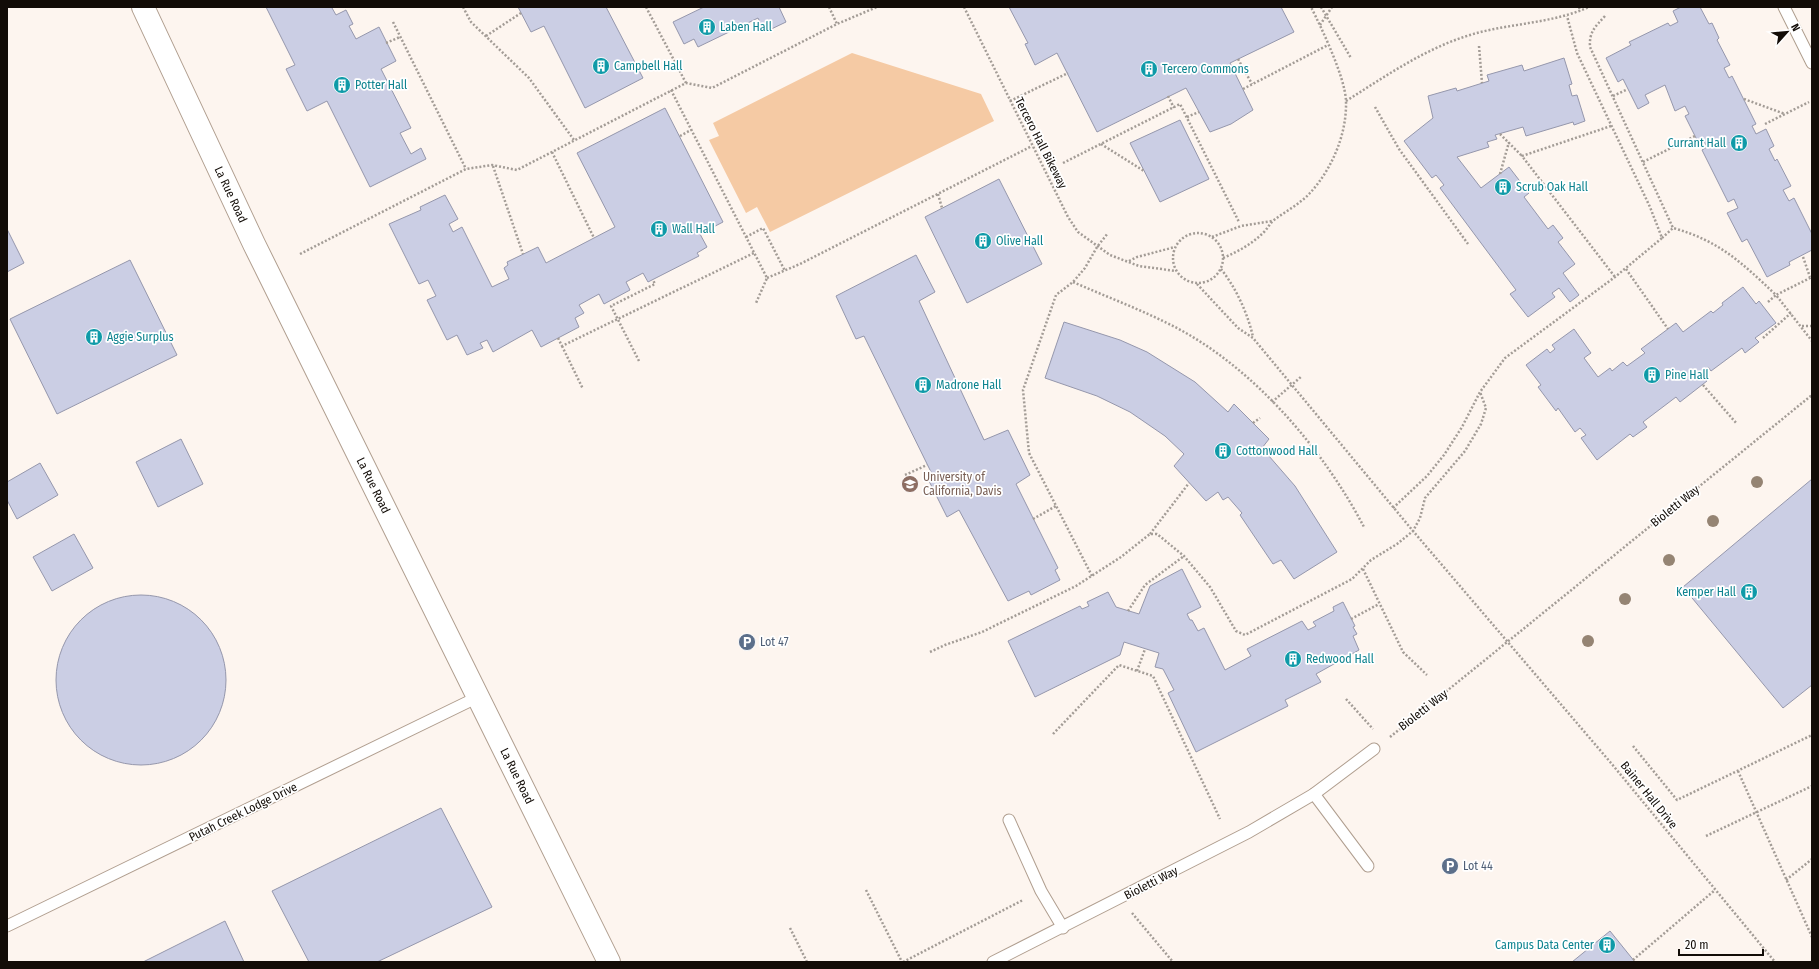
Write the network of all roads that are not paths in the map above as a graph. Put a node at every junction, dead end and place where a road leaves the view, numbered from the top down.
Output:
1 (143, 7) edge
2 (1784, 7) edge
3 (1812, 63) edge
4 (478, 697) junction
5 (1374, 749) road end
6 (1314, 794) junction
7 (1009, 820) dead end
8 (1368, 866) dead end
9 (7, 926) edge
10 (1063, 928) junction
11 (609, 962) edge
12 (993, 962) edge

1 - 4 street, La Rue Road
2 - 3 lane
4 - 9 lane, Putah Creek Lodge Drive
4 - 11 street, La Rue Road
5 - 6 lane, Bioletti Way
6 - 8 lane
6 - 10 lane, Bioletti Way
7 - 10 lane
10 - 12 lane, Bioletti Way

